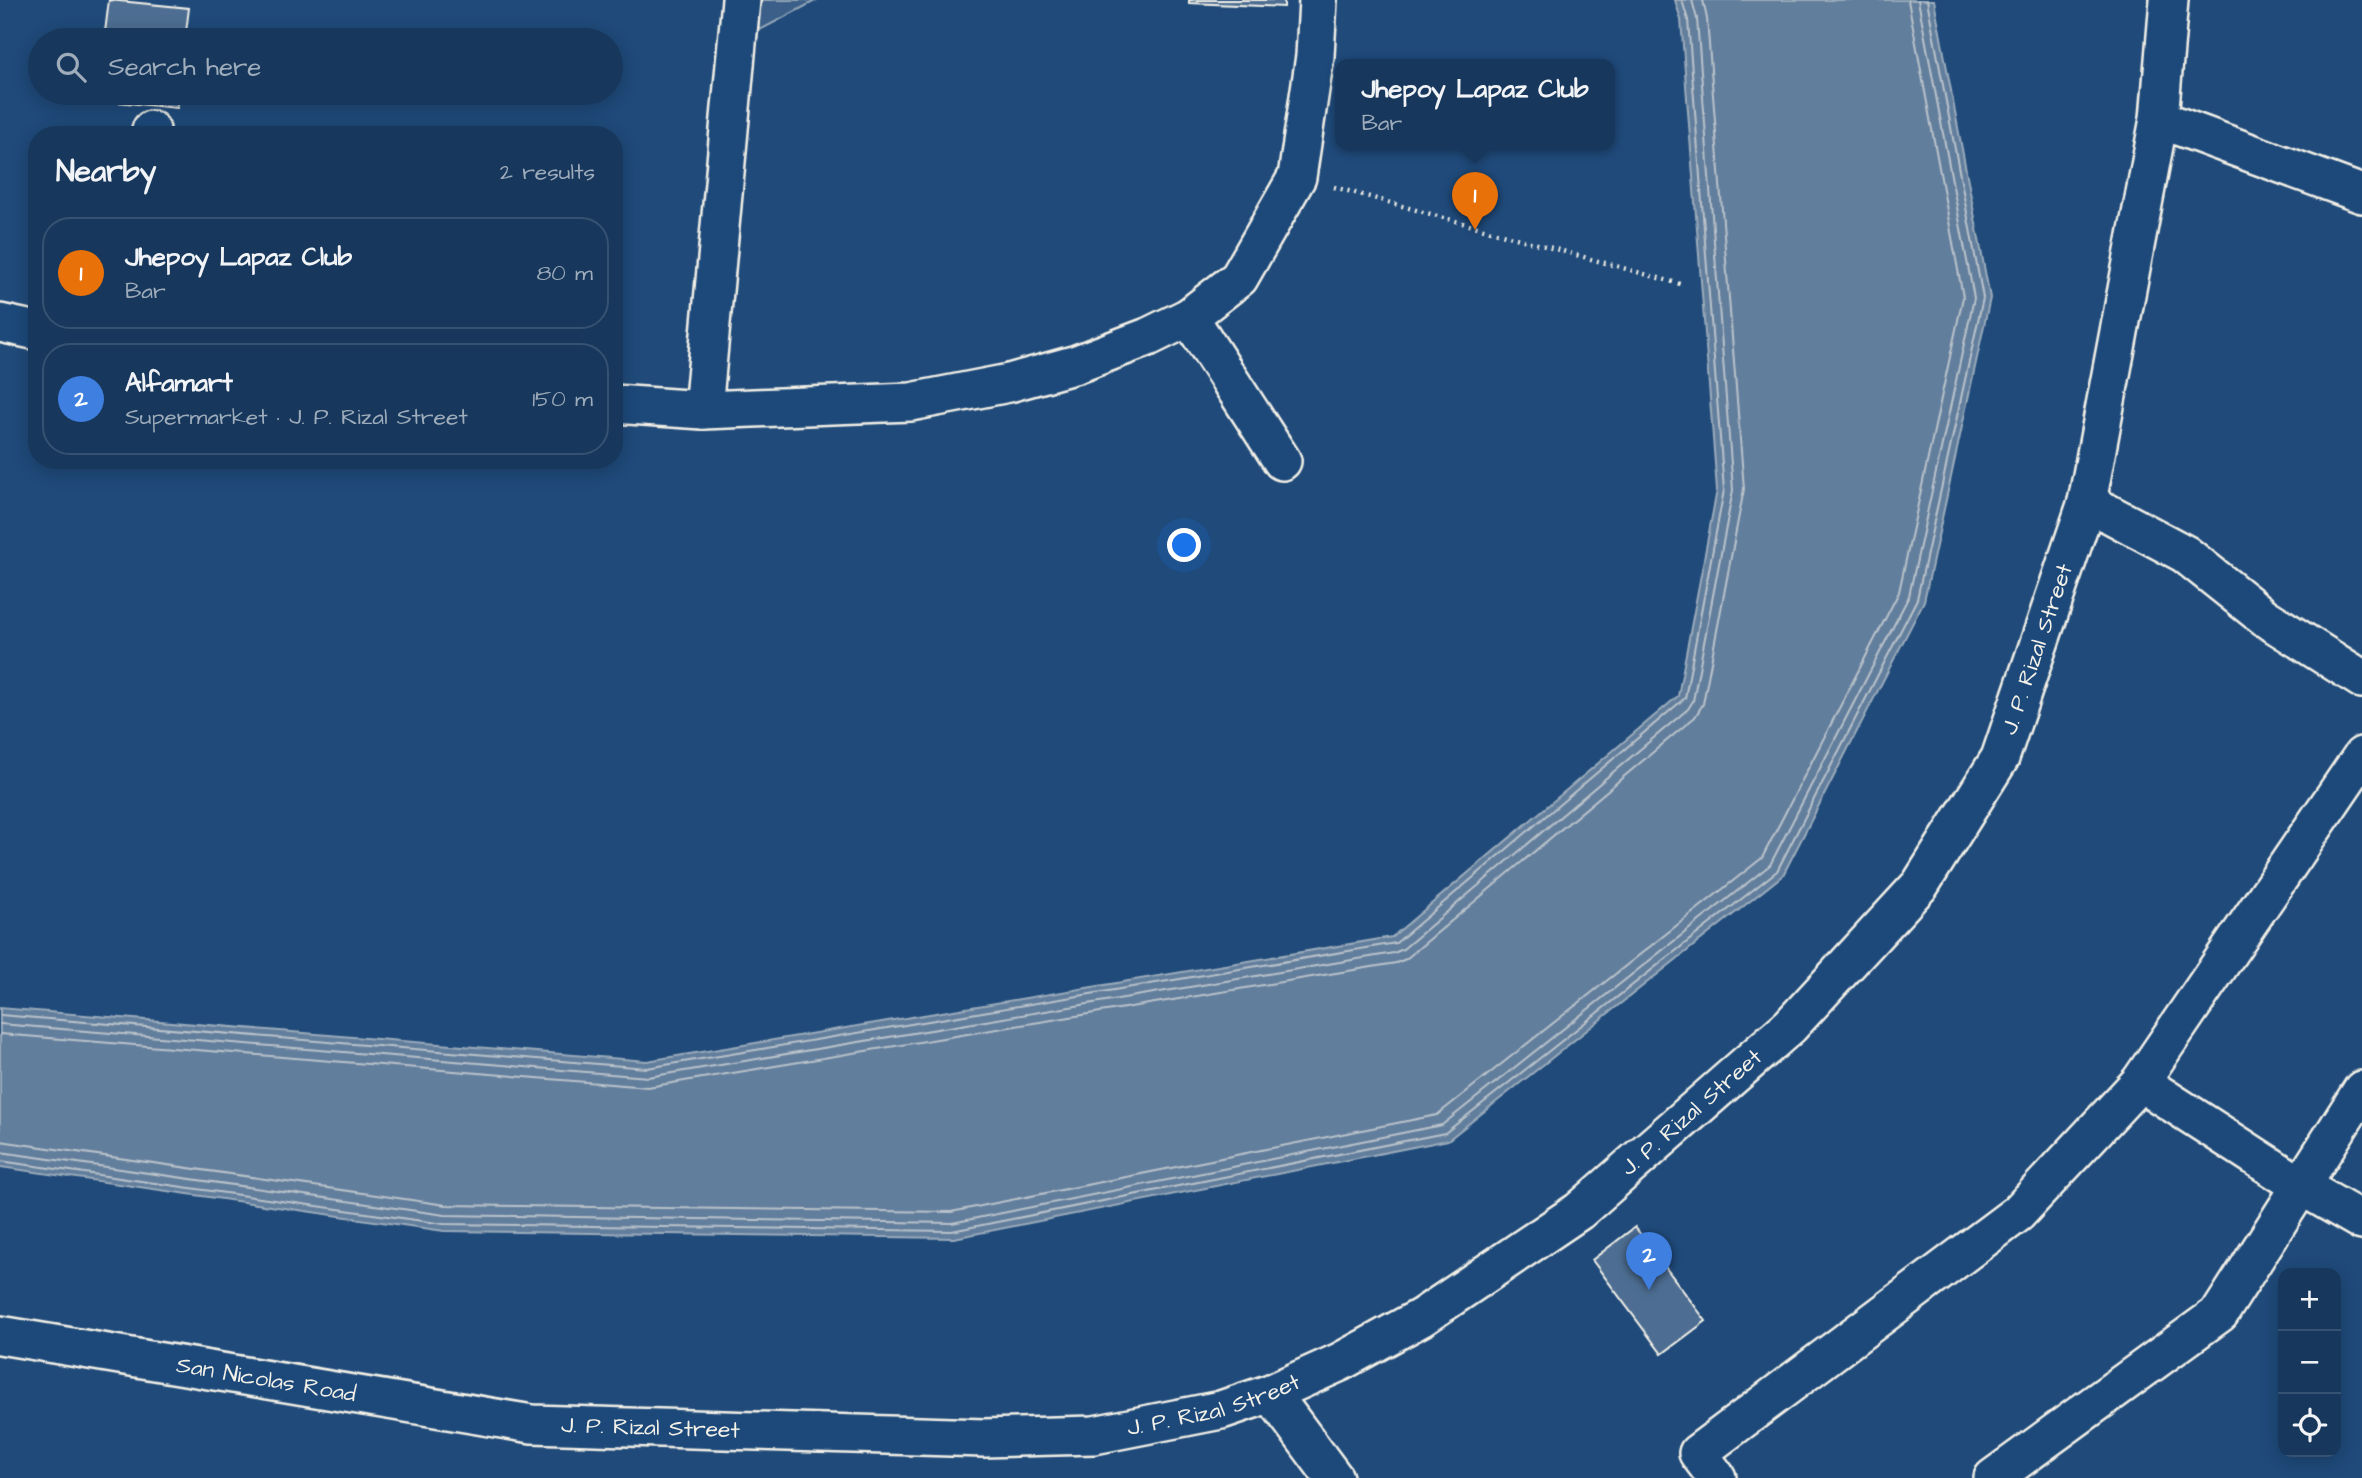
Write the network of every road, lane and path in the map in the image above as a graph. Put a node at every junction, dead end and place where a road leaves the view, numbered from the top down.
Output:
1 (741, 0) edge
2 (1318, 0) edge
3 (2169, 0) edge
4 (2159, 119) junction
5 (1297, 177) junction
6 (2362, 194) edge
7 (1680, 284) dead end
8 (1189, 317) junction
9 (0, 323) edge
10 (28, 329) edge
11 (623, 405) edge
12 (703, 410) junction
13 (1282, 461) dead end
14 (2087, 502) junction
15 (2362, 679) edge
16 (2362, 756) edge
17 (2140, 1082) junction
18 (2362, 1090) edge
19 (2301, 1186) junction
20 (2362, 1222) edge
21 (0, 1335) edge
22 (1271, 1393) junction
23 (532, 1424) joint
24 (1334, 1478) edge
25 (1717, 1478) edge
26 (1993, 1478) edge

1 - 12 street
2 - 5 street
3 - 4 street, J. P. Rizal Street
4 - 6 street
4 - 14 street, J. P. Rizal Street
5 - 7 path
5 - 8 street
8 - 12 street
8 - 13 street
9 - 10 street
11 - 12 street
14 - 15 street
14 - 22 street, J. P. Rizal Street
16 - 17 street
17 - 19 street
17 - 25 street
18 - 19 street
19 - 20 street
19 - 26 street
21 - 23 street, San Nicolas Road
22 - 23 street, J. P. Rizal Street
22 - 24 street

